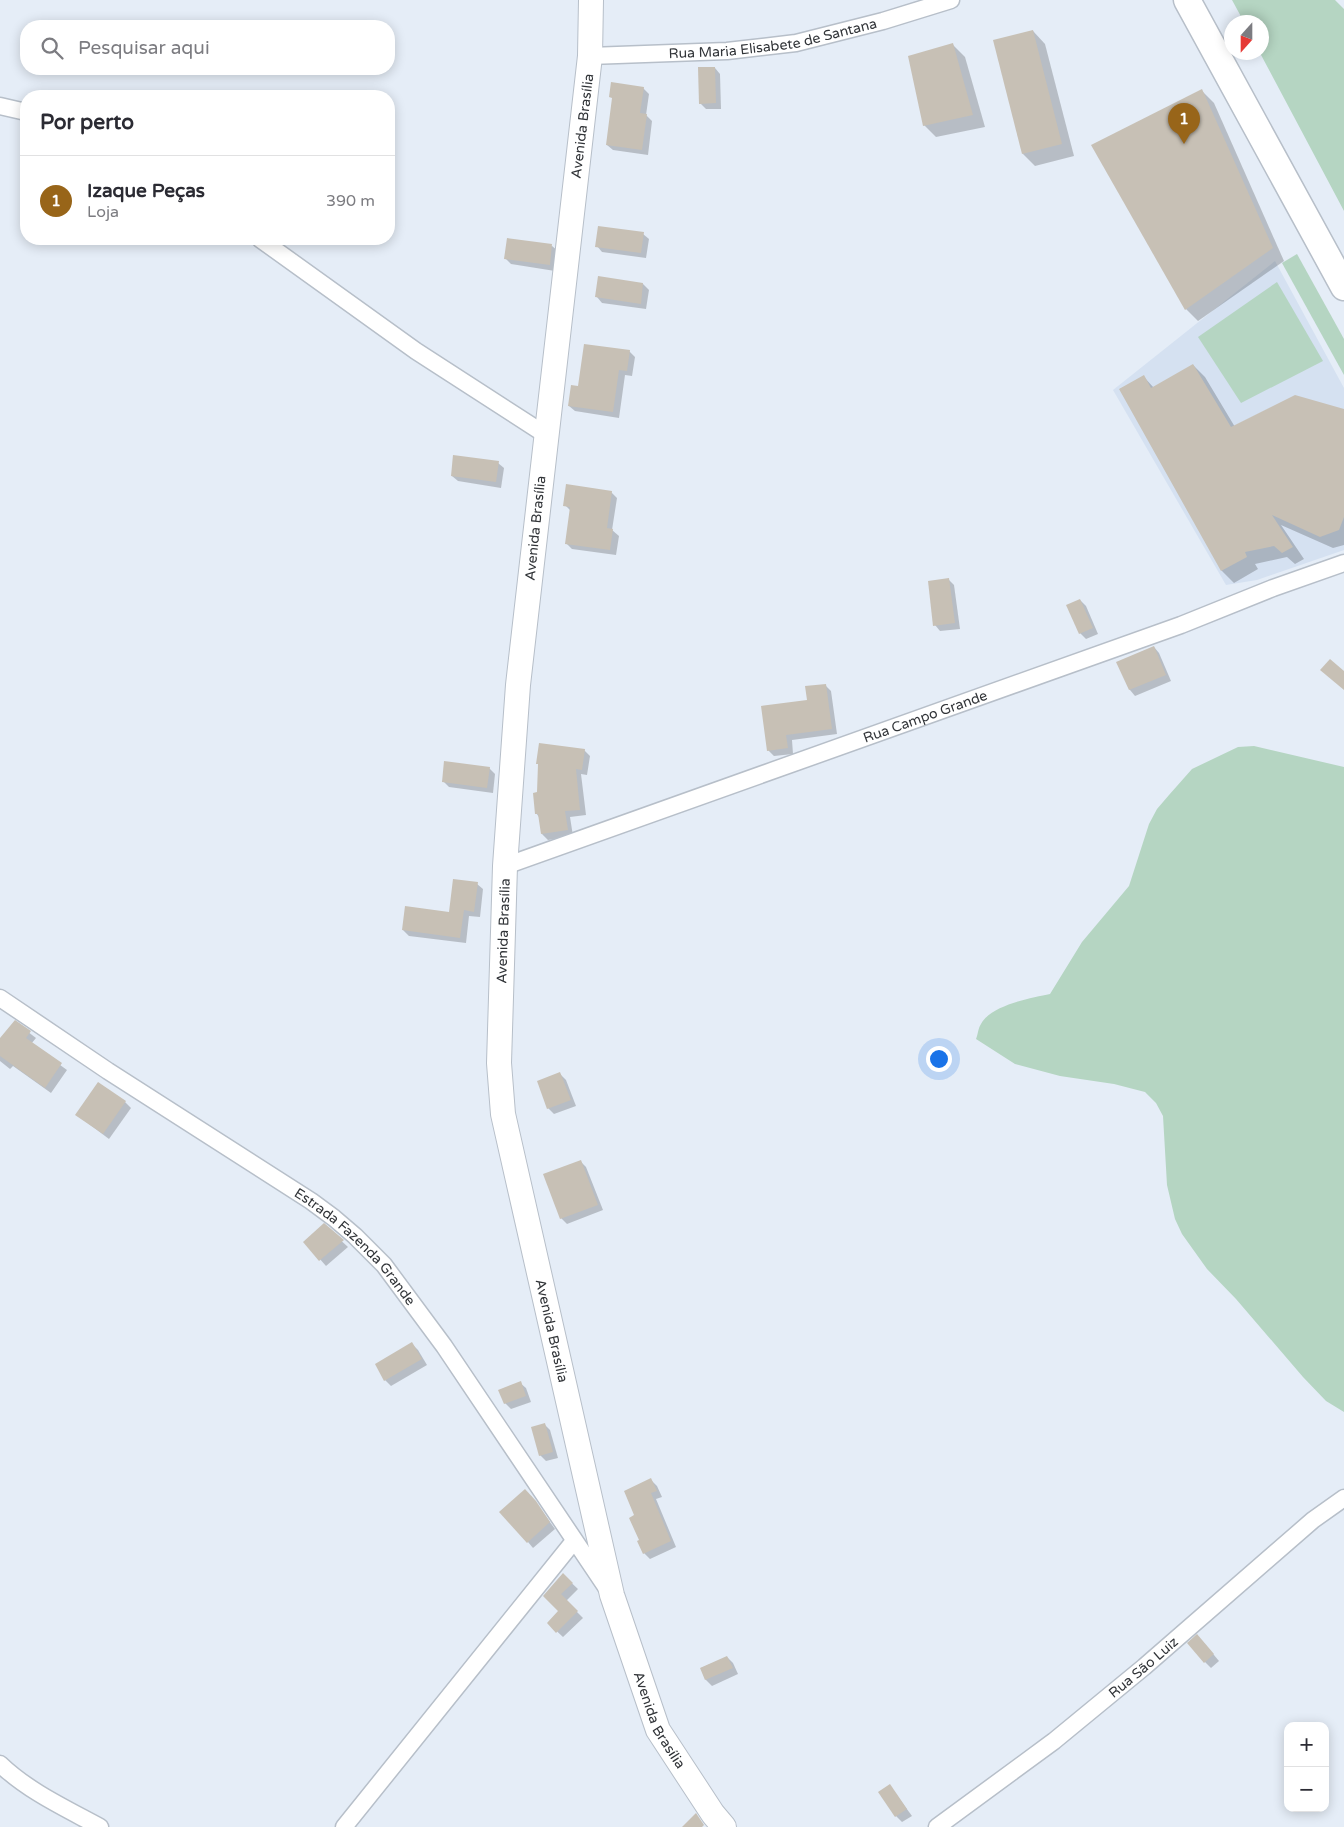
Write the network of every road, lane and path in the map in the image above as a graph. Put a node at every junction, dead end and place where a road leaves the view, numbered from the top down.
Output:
1 (591, 0) edge
2 (951, 0) edge
3 (1187, 0) edge
4 (590, 56) junction
5 (0, 106) edge
6 (20, 111) edge
7 (268, 245) edge
8 (1344, 287) edge
9 (546, 435) junction
10 (1344, 563) edge
11 (505, 866) junction
12 (0, 998) edge
13 (1344, 1498) edge
14 (574, 1541) junction
15 (612, 1595) junction
16 (0, 1764) edge
17 (100, 1827) edge
18 (344, 1827) edge
19 (724, 1827) edge
20 (937, 1827) edge

1 - 4 main road, Avenida Brasília
2 - 4 street, Rua Maria Elisabete de Santana
3 - 8 main road
4 - 9 main road, Avenida Brasília
5 - 6 street
7 - 9 street
9 - 11 main road, Avenida Brasília
10 - 11 street, Rua Campo Grande
11 - 15 main road, Avenida Brasília
12 - 14 street, Estrada Fazenda Grande
13 - 20 street, Rua São Luiz
14 - 15 street, Estrada Fazenda Grande
14 - 18 street
15 - 19 main road, Avenida Brasília
16 - 17 street

